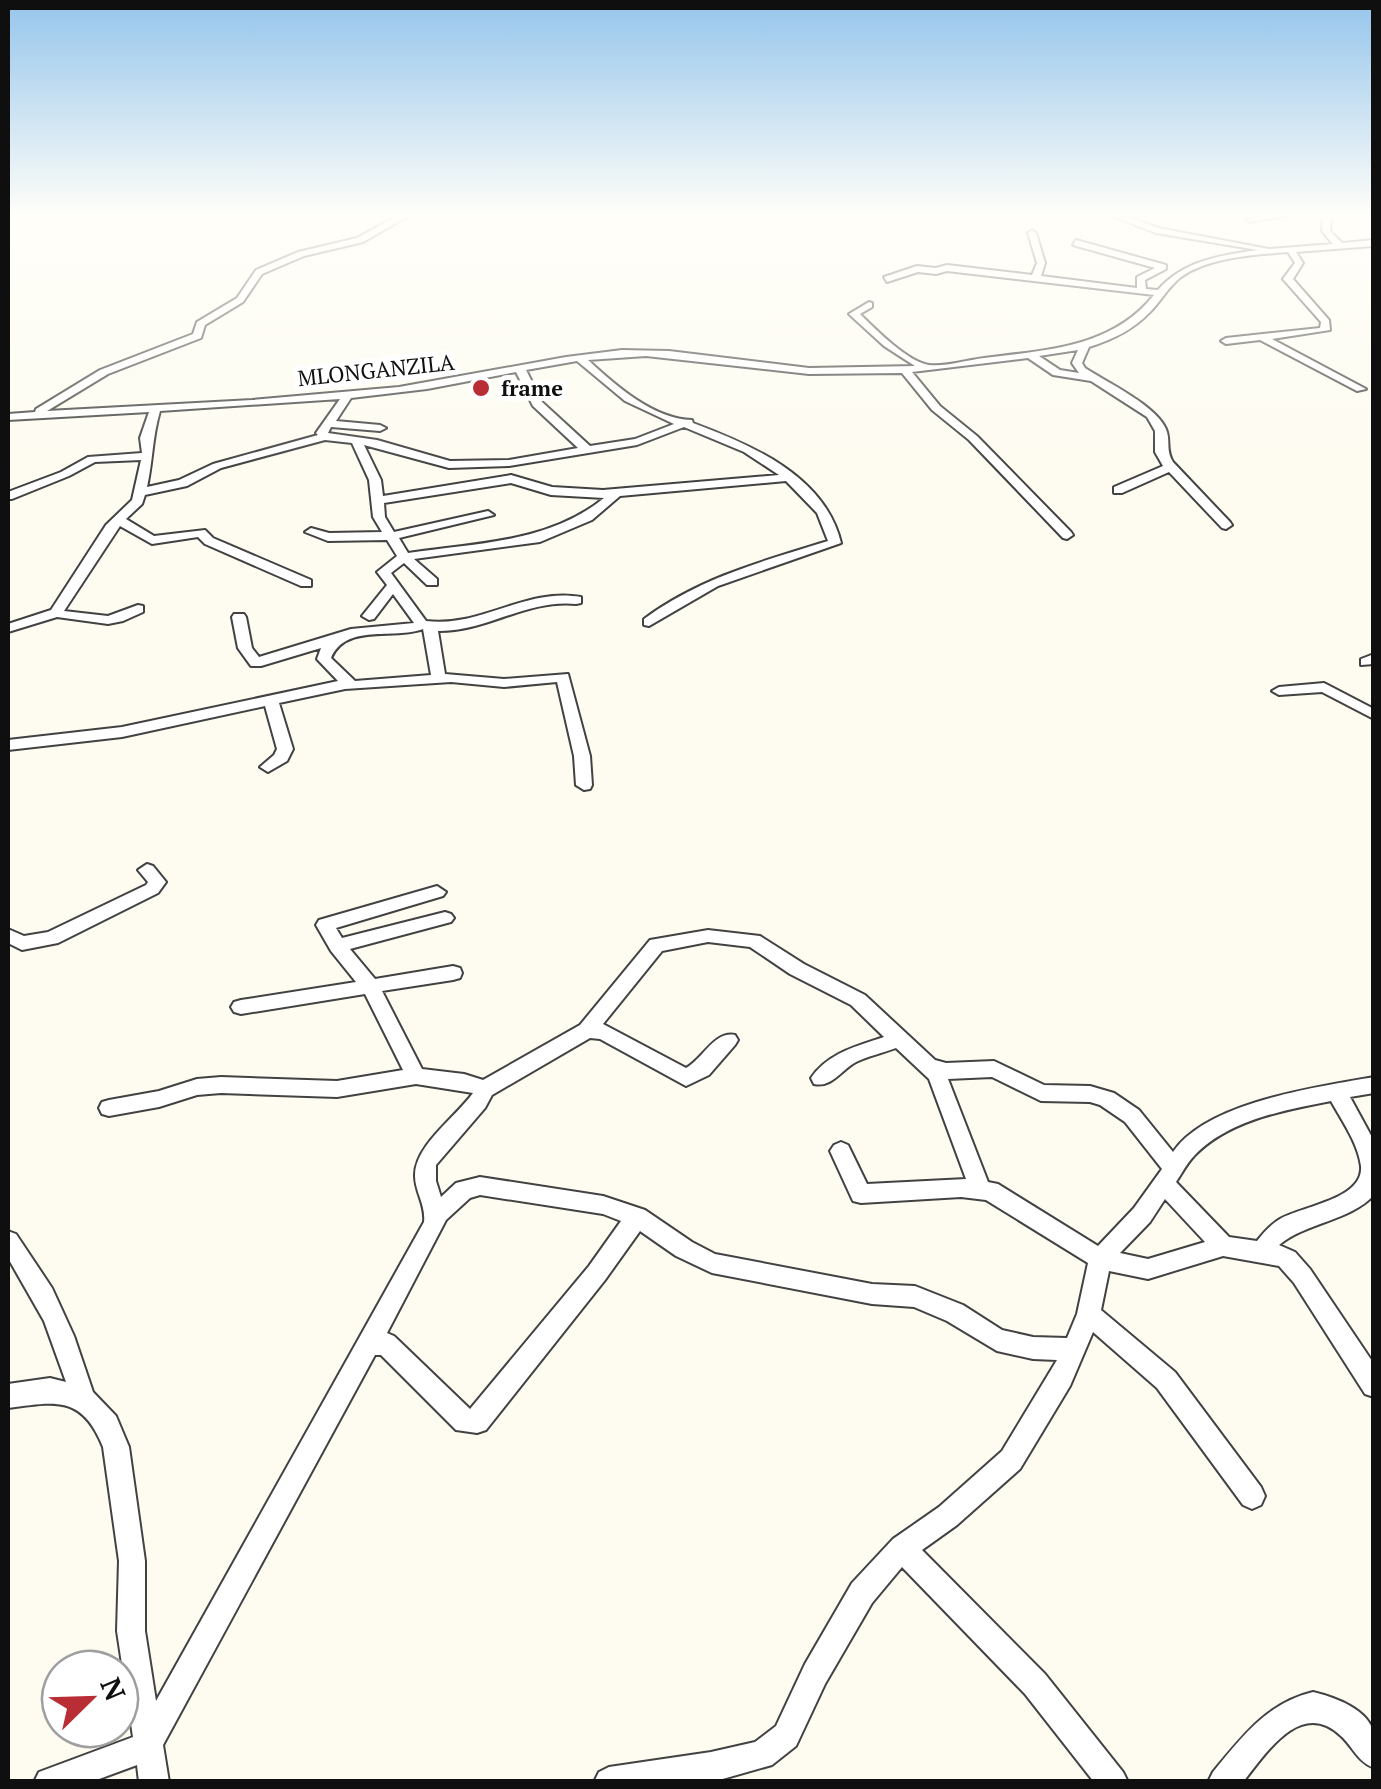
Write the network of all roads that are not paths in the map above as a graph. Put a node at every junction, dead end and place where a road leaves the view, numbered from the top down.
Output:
1 (240, 299) edge
2 (1154, 299) edge
3 (1305, 299) edge
4 (869, 305) dead end
5 (1263, 337) junction
6 (1226, 341) dead end
7 (1085, 345) junction
8 (1030, 355) junction
9 (580, 358) junction
10 (926, 368) junction
11 (520, 369) junction
12 (905, 370) junction
13 (1092, 378) junction
14 (1361, 389) dead end
15 (349, 394) junction
16 (156, 408) junction
17 (30, 415) junction
18 (9, 416) edge
19 (688, 422) junction
20 (328, 424) junction
21 (380, 428) dead end
22 (8, 432) edge
23 (324, 437) junction
24 (355, 438) junction
25 (589, 452) junction
26 (148, 456) junction
27 (1170, 467) junction
28 (791, 478) junction
29 (1118, 490) dead end
30 (142, 492) junction
31 (614, 494) junction
32 (8, 496) edge
33 (380, 500) junction
34 (488, 515) dead end
35 (119, 520) junction
36 (1226, 526) dead end
37 (311, 532) dead end
38 (1067, 535) dead end
39 (391, 536) junction
40 (404, 557) junction
41 (306, 582) dead end
42 (432, 582) dead end
43 (393, 586) junction
44 (576, 600) dead end
45 (138, 609) dead end
46 (56, 613) junction
47 (369, 616) dead end
48 (239, 617) dead end
49 (648, 622) dead end
50 (426, 626) junction
51 (8, 628) edge
52 (339, 639) junction
53 (439, 679) junction
54 (347, 684) junction
55 (1278, 691) dead end
56 (271, 702) junction
57 (1374, 715) edge
58 (8, 745) edge
59 (268, 767) dead end
60 (584, 786) dead end
61 (147, 870) dead end
62 (437, 892) dead end
63 (446, 918) dead end
64 (8, 935) edge
65 (337, 946) junction
66 (453, 973) dead end
67 (369, 984) junction
68 (242, 1007) dead end
69 (586, 1030) junction
70 (900, 1039) junction
71 (728, 1040) dead end
72 (929, 1067) junction
73 (416, 1076) junction
74 (821, 1078) dead end
75 (1374, 1084) edge
76 (485, 1089) junction
77 (1336, 1091) junction
78 (108, 1108) dead end
79 (841, 1151) dead end
80 (1168, 1174) junction
81 (980, 1189) junction
82 (436, 1215) junction
83 (636, 1216) junction
84 (8, 1242) edge
85 (1223, 1246) junction
86 (1263, 1251) junction
87 (1100, 1258) junction
88 (1089, 1314) junction
89 (370, 1344) junction
90 (1071, 1348) junction
91 (1374, 1386) edge
92 (8, 1396) edge
93 (83, 1398) junction
94 (1252, 1496) dead end
95 (902, 1548) junction
96 (146, 1747) junction
97 (1374, 1754) edge
98 (49, 1782) edge
99 (154, 1782) edge
100 (610, 1782) edge
101 (1113, 1782) edge
102 (1223, 1782) edge

1 - 17 street
2 - 7 street, MLONGANZILA
3 - 5 street
4 - 10 street
5 - 6 street
5 - 14 street
7 - 8 street, MLONGANZILA
7 - 13 street
8 - 10 street, MLONGANZILA
8 - 13 street
9 - 11 street, MLONGANZILA
9 - 12 street, MLONGANZILA
9 - 19 street
10 - 12 street, MLONGANZILA
11 - 15 street, MLONGANZILA
11 - 25 street
12 - 38 street
13 - 27 street
15 - 16 street, MLONGANZILA
15 - 20 street
16 - 17 street, MLONGANZILA
16 - 26 street
17 - 18 street, MLONGANZILA
17 - 22 street
19 - 25 street
19 - 28 street
20 - 21 street
20 - 23 street
23 - 24 street
23 - 30 street
24 - 25 street
24 - 33 street
26 - 30 street
26 - 32 street
27 - 29 street
27 - 36 street
28 - 31 street
28 - 49 street
30 - 35 street
31 - 33 street
31 - 40 street
33 - 39 street
34 - 39 street
35 - 41 street
35 - 46 street
37 - 39 street
39 - 40 street
40 - 42 street
40 - 43 street
43 - 47 street
43 - 50 street
44 - 50 street
45 - 46 street
46 - 51 street
48 - 52 street
50 - 52 street
50 - 53 street
52 - 54 street
53 - 54 street
53 - 60 street
54 - 56 street
55 - 57 street
56 - 58 street
56 - 59 street
61 - 64 street
62 - 65 street
63 - 65 street
65 - 67 street
66 - 67 street
67 - 68 street
67 - 73 street
69 - 70 street
69 - 71 street
69 - 76 street
70 - 72 street
70 - 74 street
72 - 80 street
72 - 81 street
73 - 76 street
73 - 78 street
75 - 77 street
76 - 82 street
77 - 80 street
77 - 86 street
79 - 81 street
80 - 85 street
80 - 87 street
81 - 87 street
82 - 83 street
82 - 89 street
83 - 89 street
83 - 90 street
84 - 93 street
85 - 86 street
85 - 87 street
86 - 91 street
87 - 88 street
88 - 90 street
88 - 94 street
89 - 96 street
90 - 95 street
92 - 93 street
93 - 96 street
95 - 100 street
95 - 101 street
96 - 98 street
96 - 99 street
97 - 102 street

